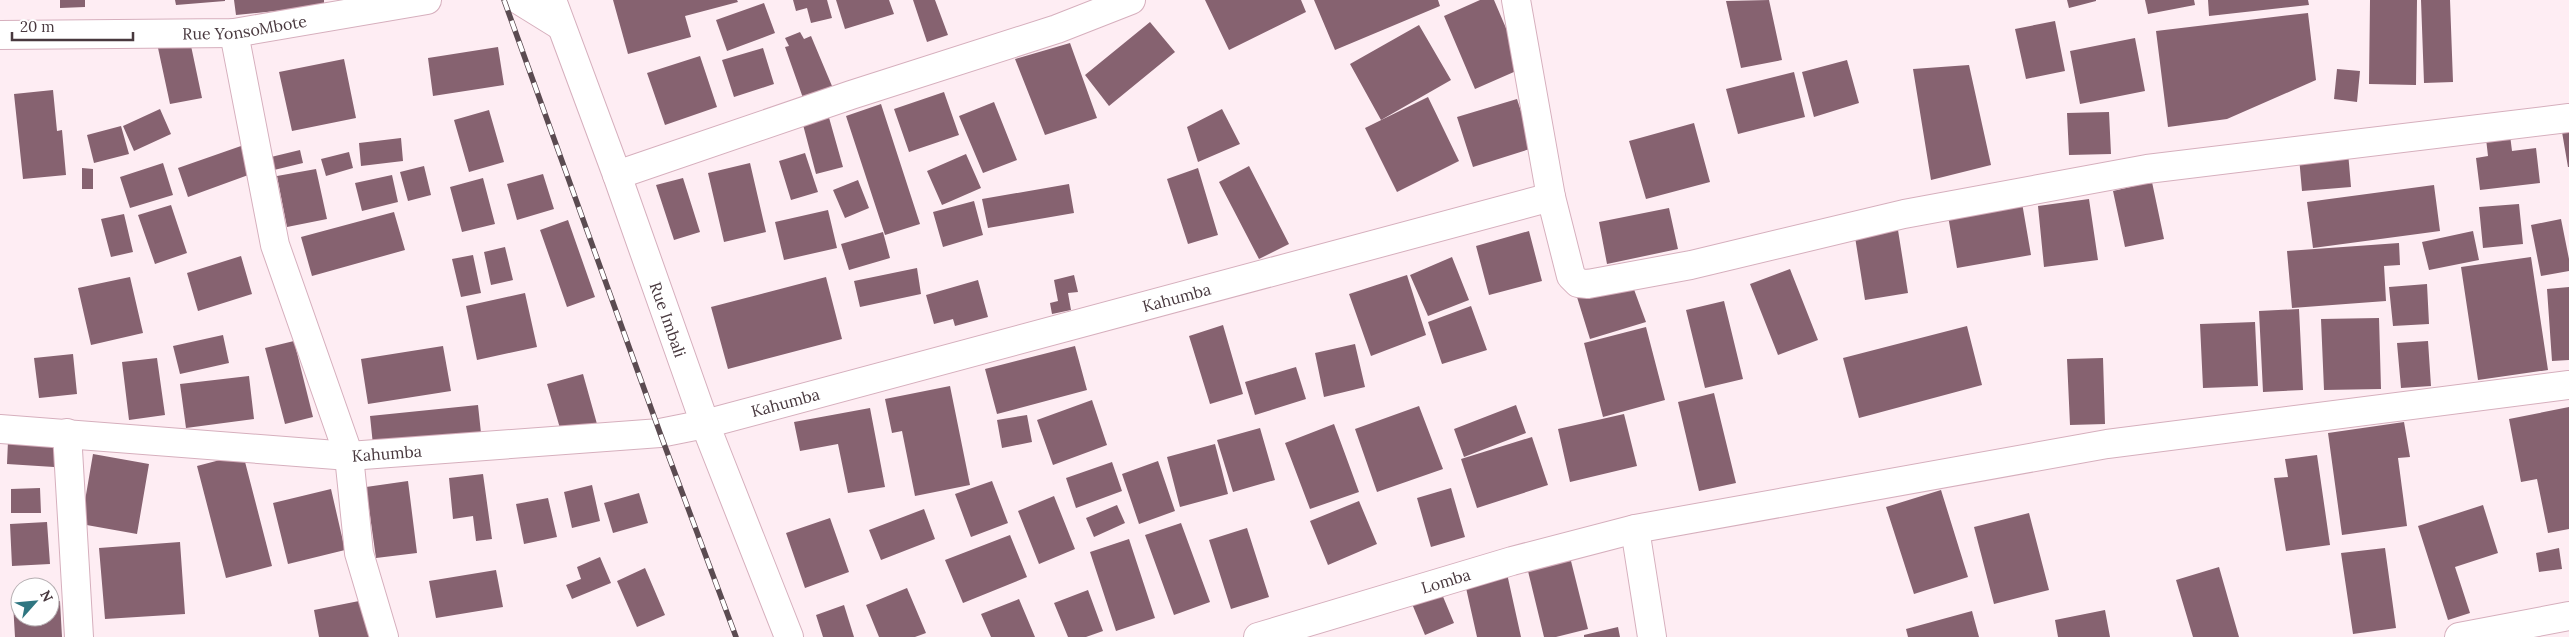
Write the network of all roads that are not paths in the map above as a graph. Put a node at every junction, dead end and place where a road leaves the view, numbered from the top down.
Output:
1 (427, 0) edge
2 (519, 0) edge
3 (552, 0) edge
4 (1131, 0) edge
5 (1516, 0) edge
6 (561, 26) junction
7 (234, 33) junction
8 (0, 34) edge
9 (2569, 118) edge
10 (617, 175) junction
11 (1551, 197) junction
12 (2569, 385) edge
13 (705, 424) junction
14 (0, 428) edge
15 (67, 433) junction
16 (349, 456) junction
17 (1635, 529) junction
18 (2569, 616) edge
19 (79, 637) edge
20 (384, 637) edge
21 (790, 637) edge
22 (1258, 637) edge
23 (1652, 637) edge
24 (2458, 637) edge

1 - 7 street, Rue YonsoMbote
2 - 6 street
3 - 6 street, Rue Imbali
4 - 10 street
5 - 11 street
6 - 10 street, Rue Imbali
7 - 8 street, Rue YonsoMbote
7 - 16 street
9 - 11 street
10 - 13 street, Rue Imbali
11 - 13 street, Kahumba
12 - 17 street, Lomba
13 - 16 street, Kahumba
13 - 21 street, Rue Imbali
14 - 15 street, Kahumba
15 - 16 street, Kahumba
15 - 19 street
16 - 20 street
17 - 22 street, Lomba
17 - 23 street
18 - 24 street

